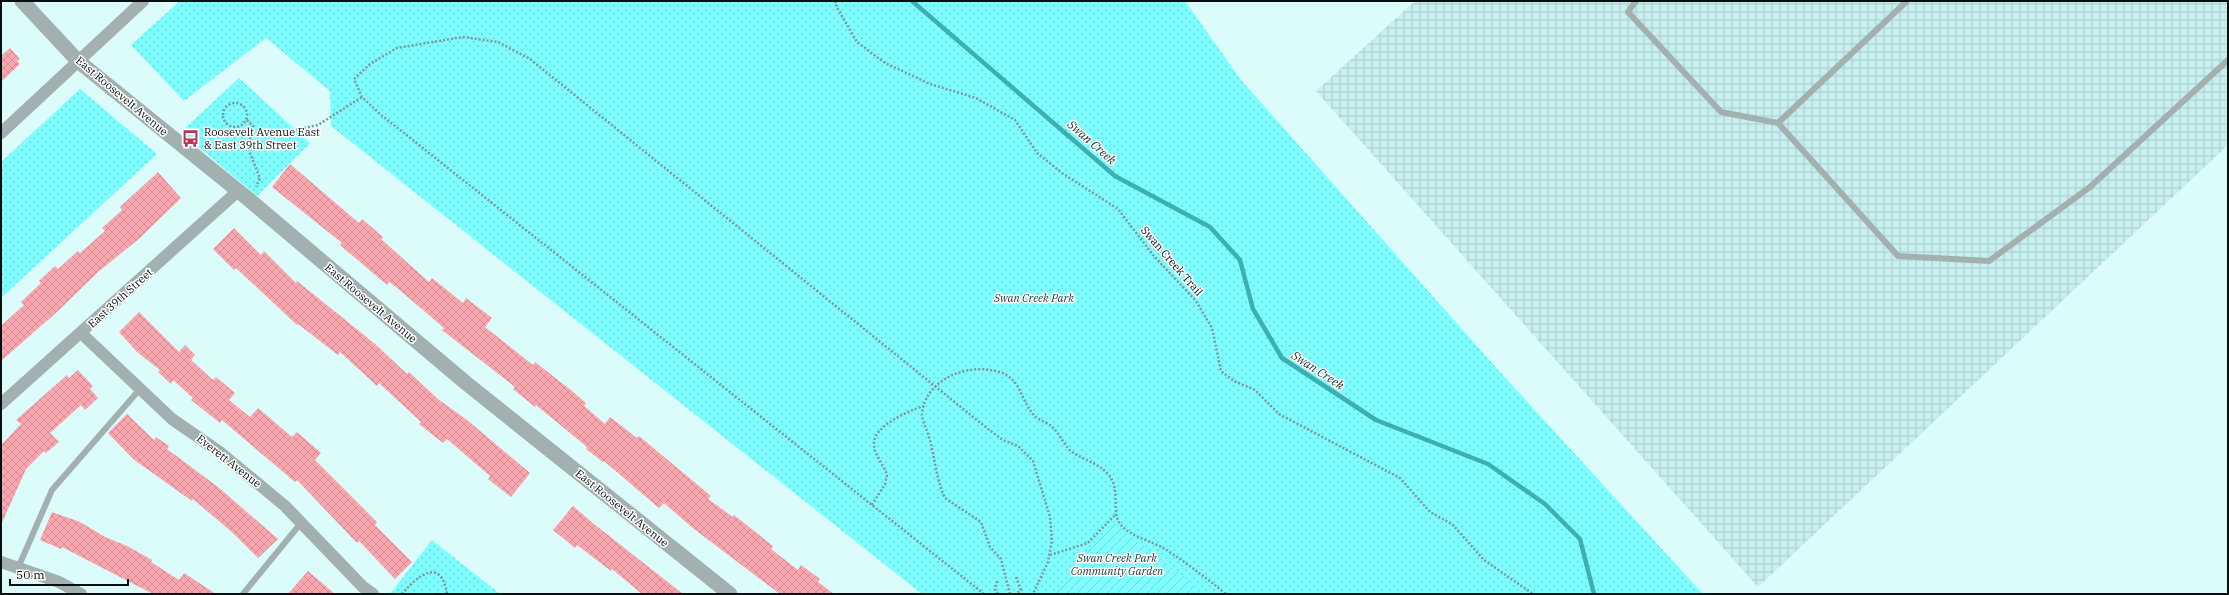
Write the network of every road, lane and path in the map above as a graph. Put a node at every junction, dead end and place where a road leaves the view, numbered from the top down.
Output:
1 (22, 1) edge
2 (143, 1) edge
3 (836, 1) edge
4 (1636, 1) edge
5 (1907, 1) edge
6 (2228, 60) edge
7 (78, 61) junction
8 (362, 97) junction
9 (246, 120) junction
10 (1778, 123) junction
11 (253, 130) junction
12 (1, 133) edge
13 (242, 195) junction
14 (81, 333) junction
15 (936, 386) junction
16 (140, 389) junction
17 (1, 404) edge
18 (924, 406) junction
19 (872, 505) junction
20 (1116, 514) junction
21 (301, 523) junction
22 (1049, 555) junction
23 (1, 562) edge
24 (18, 568) junction
25 (1016, 577) dead end
26 (997, 581) dead end
27 (365, 592) edge
28 (81, 594) edge
29 (243, 594) edge
30 (402, 594) edge
31 (447, 594) edge
32 (730, 594) edge
33 (984, 594) edge
34 (998, 594) edge
35 (1010, 594) edge
36 (1016, 594) edge
37 (1033, 594) edge
38 (1226, 594) edge
39 (1533, 594) edge

1 - 7 street, East Roosevelt Avenue
2 - 7 street
3 - 39 path, Swan Creek Trail
4 - 10 lane
5 - 10 lane
6 - 10 lane
7 - 12 street
7 - 13 street, East Roosevelt Avenue
8 - 11 path
8 - 15 path
8 - 19 path
9 - 9 path
9 - 11 path
11 - 13 path
13 - 14 street, East 39th Street
13 - 32 street, East Roosevelt Avenue
14 - 16 street, Everett Avenue
14 - 17 street, East 39th Street
15 - 18 path
15 - 20 path
15 - 22 path
16 - 21 street, Everett Avenue
16 - 24 lane
18 - 19 path
18 - 35 path
19 - 33 path
20 - 22 path
20 - 38 path
21 - 27 street, Everett Avenue
21 - 29 lane
22 - 37 path
23 - 24 street
24 - 28 street
25 - 36 path
26 - 34 path
30 - 31 path

